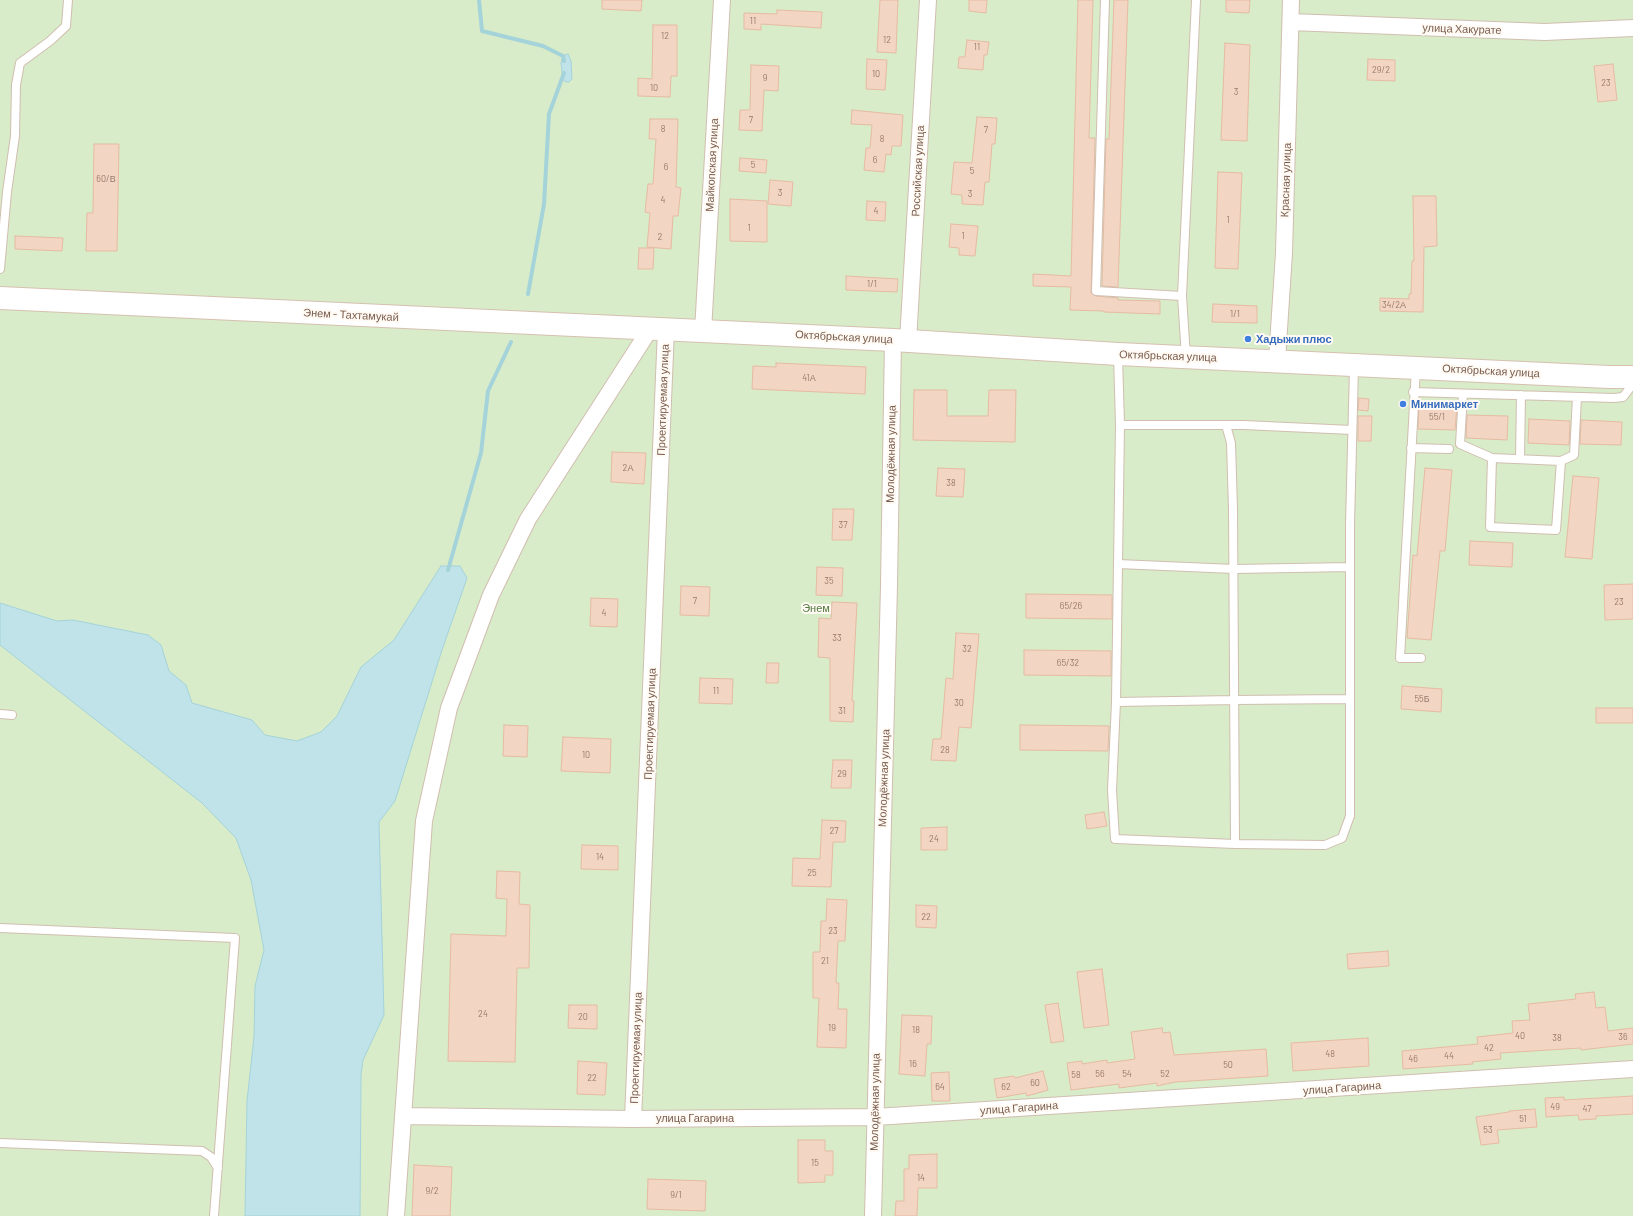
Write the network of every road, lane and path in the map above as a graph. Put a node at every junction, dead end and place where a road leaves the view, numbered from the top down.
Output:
1 (68, 0) edge
2 (722, 0) edge
3 (928, 0) edge
4 (1105, 0) edge
5 (1196, 0) edge
6 (1291, 0) edge
7 (1291, 22) junction
8 (1633, 28) edge
9 (0, 269) edge
10 (1182, 296) junction
11 (0, 298) edge
12 (658, 329) junction
13 (702, 331) junction
14 (900, 340) junction
15 (1118, 354) junction
16 (1186, 357) junction
17 (1277, 360) junction
18 (1354, 364) junction
19 (1416, 368) junction
20 (1633, 377) edge
21 (1633, 384) edge
22 (1413, 392) junction
23 (1463, 394) junction
24 (1521, 396) junction
25 (1577, 397) junction
26 (1120, 425) junction
27 (1226, 425) junction
28 (1352, 430) junction
29 (1411, 448) junction
30 (1449, 449) dead end
31 (1492, 458) junction
32 (1520, 459) junction
33 (1561, 461) junction
34 (1118, 564) junction
35 (1350, 567) junction
36 (1234, 569) junction
37 (1421, 658) dead end
38 (1349, 699) junction
39 (1234, 700) junction
40 (1116, 702) junction
41 (0, 714) edge
42 (12, 715) dead end
43 (1235, 844) junction
44 (0, 928) edge
45 (1633, 1070) edge
46 (404, 1116) junction
47 (875, 1117) junction
48 (633, 1119) junction
49 (0, 1143) edge
50 (218, 1168) junction
51 (214, 1216) edge
52 (396, 1216) edge
53 (873, 1216) edge

1 - 9 lane
2 - 13 street, Майкопская улица
3 - 14 street, Российская улица
4 - 10 lane
5 - 10 lane
6 - 7 street, Красная улица
7 - 8 street, улица Хакурате
7 - 17 street, Красная улица
10 - 16 lane
11 - 12 main road, Энем - Тахтамукай
12 - 13 main road, Энем - Тахтамукай
12 - 46 street
12 - 48 street, Проектируемая улица
13 - 14 main road, Октябрьская улица
14 - 15 main road, Октябрьская улица
14 - 47 street, Молодёжная улица
15 - 16 main road, Октябрьская улица
15 - 26 lane
16 - 17 main road, Октябрьская улица
17 - 18 main road, Октябрьская улица
18 - 19 main road, Октябрьская улица
18 - 28 lane
19 - 20 main road, Октябрьская улица
19 - 22 lane
21 - 25 lane
22 - 23 lane
22 - 29 lane
23 - 24 lane
23 - 31 lane
24 - 25 lane
24 - 32 lane
25 - 33 lane
26 - 27 lane
26 - 34 lane
27 - 28 lane
27 - 36 lane
28 - 35 lane
29 - 30 lane
29 - 37 lane
31 - 32 lane
31 - 33 lane
32 - 33 lane
34 - 36 lane
34 - 40 lane
35 - 36 lane
35 - 38 lane
36 - 39 lane
38 - 39 lane
38 - 43 lane
39 - 40 lane
39 - 43 lane
40 - 43 lane
41 - 42 lane
44 - 50 lane
45 - 47 street, улица Гагарина
46 - 48 street, улица Гагарина
46 - 52 street
47 - 48 street, улица Гагарина
47 - 53 street, Молодёжная улица
49 - 50 lane
50 - 51 lane

